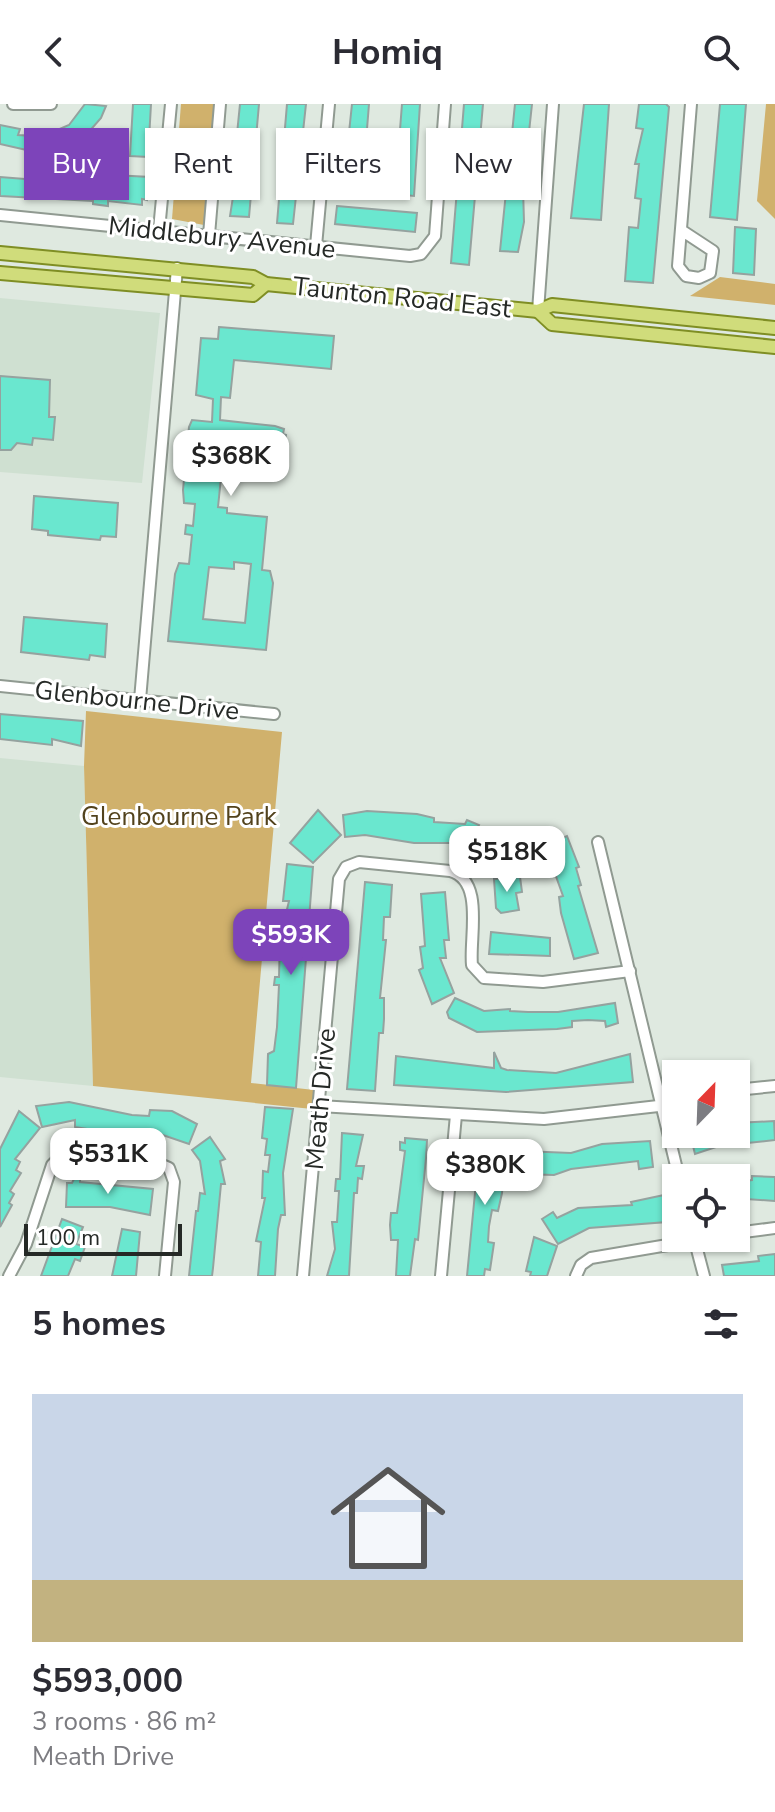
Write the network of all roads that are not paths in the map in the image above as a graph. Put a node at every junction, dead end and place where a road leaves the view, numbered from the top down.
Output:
1 (13, 104) edge
2 (51, 104) edge
3 (171, 104) edge
4 (220, 104) edge
5 (329, 104) edge
6 (445, 104) edge
7 (553, 104) edge
8 (691, 104) edge
9 (0, 215) edge
10 (159, 230) junction
11 (681, 230) junction
12 (209, 235) junction
13 (316, 246) junction
14 (0, 253) edge
15 (177, 268) junction
16 (0, 273) edge
17 (266, 284) junction
18 (176, 288) junction
19 (538, 311) junction
20 (775, 328) edge
21 (775, 347) edge
22 (0, 686) edge
23 (140, 700) junction
24 (274, 714) dead end
25 (598, 842) dead end
26 (630, 971) junction
27 (775, 1086) edge
28 (750, 1089) edge
29 (319, 1106) junction
30 (662, 1107) joint
31 (456, 1115) junction
32 (775, 1228) edge
33 (750, 1231) edge
34 (662, 1245) edge
35 (698, 1252) edge
36 (9, 1276) edge
37 (165, 1276) edge
38 (303, 1276) edge
39 (441, 1276) edge
40 (576, 1276) edge
41 (704, 1276) edge

1 - 2 street
3 - 10 street
4 - 12 street
5 - 13 street
6 - 13 street, Middlebury Avenue
7 - 19 street
8 - 11 street
9 - 10 street, Middlebury Avenue
10 - 12 street, Middlebury Avenue
11 - 11 street
12 - 13 street, Middlebury Avenue
14 - 15 main road, Taunton Road East
15 - 17 main road, Taunton Road East
15 - 18 street
16 - 18 main road, Taunton Road East
17 - 18 main road, Taunton Road East
17 - 19 main road, Taunton Road East
18 - 23 street
19 - 20 main road, Taunton Road East
19 - 21 main road, Taunton Road East
22 - 23 street, Glenbourne Drive
23 - 24 street, Glenbourne Drive
25 - 26 street
26 - 29 street, Meath Drive
26 - 30 street
27 - 28 street
29 - 31 street
29 - 38 street, Meath Drive
30 - 31 street
31 - 39 street
32 - 33 street
34 - 40 street
35 - 41 street
36 - 37 street

